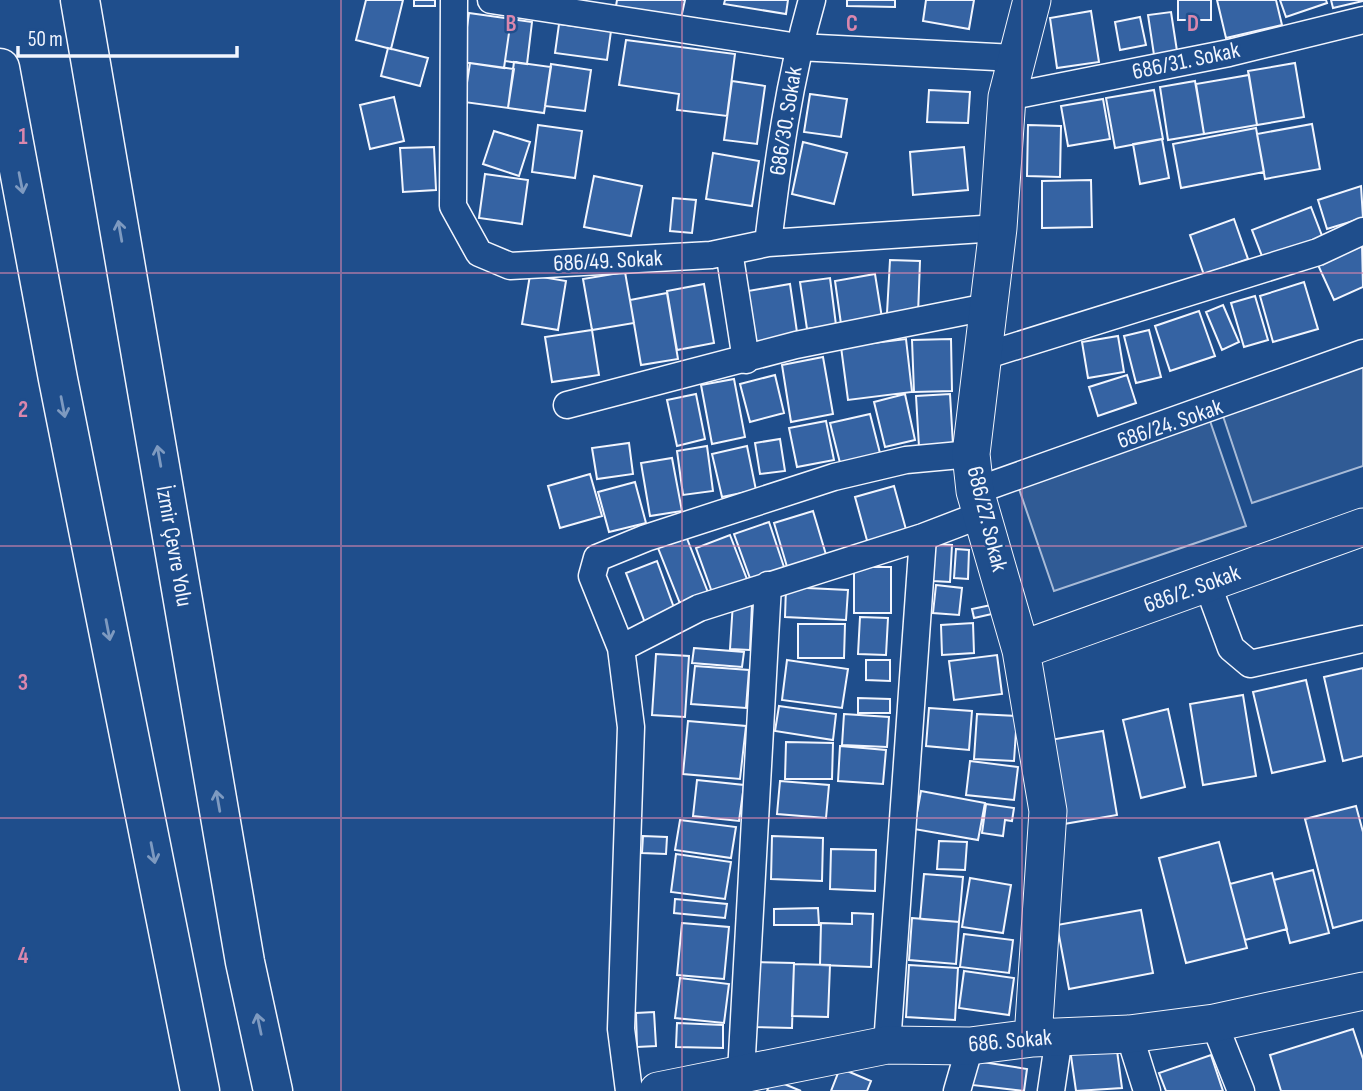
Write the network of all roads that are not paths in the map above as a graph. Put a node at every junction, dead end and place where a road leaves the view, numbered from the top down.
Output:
1 (80, 0) edge
2 (454, 0) edge
3 (491, 0) edge
4 (811, 0) edge
5 (1032, 0) edge
6 (1363, 20) edge
7 (799, 47) junction
8 (1015, 58) junction
9 (0, 68) edge
10 (1007, 97) junction
11 (998, 229) junction
12 (1363, 232) edge
13 (768, 243) junction
14 (729, 251) junction
15 (987, 307) junction
16 (1363, 353) edge
17 (984, 356) junction
18 (746, 360) junction
19 (566, 405) dead end
20 (971, 454) junction
21 (979, 502) junction
22 (1363, 527) edge
23 (923, 537) junction
24 (1207, 583) junction
25 (768, 585) junction
26 (1363, 639) edge
27 (621, 648) junction
28 (1021, 650) junction
29 (1363, 991) edge
30 (1214, 1023) junction
31 (1129, 1034) junction
32 (1046, 1038) junction
33 (887, 1045) junction
34 (970, 1046) junction
35 (741, 1073) junction
36 (200, 1091) edge
37 (273, 1091) edge
38 (628, 1091) edge
39 (658, 1091) edge
40 (957, 1091) edge
41 (1051, 1091) edge
42 (1147, 1091) edge
43 (1241, 1091) edge

37 -> 1 highway, İzmir Çevre Yolu
2 - 14 street, 686/49. Sokak
3 - 7 street
4 - 7 street, 686/30. Sokak
5 - 8 street, 686/27. Sokak
6 - 10 street, 686/31. Sokak
7 - 8 street
7 - 13 street, 686/30. Sokak
8 - 10 street, 686/27. Sokak
9 -> 36 highway
10 - 11 street, 686/27. Sokak
11 - 13 street, 686/49. Sokak
11 - 15 street, 686/27. Sokak
12 - 17 street
13 - 14 street, 686/49. Sokak
14 - 18 street
15 - 17 street, 686/27. Sokak
15 - 18 street
16 - 21 street, 686/24. Sokak
17 - 20 street, 686/27. Sokak
18 - 19 street
20 - 21 street, 686/27. Sokak
20 - 27 street
21 - 23 street, 686/24. Sokak
21 - 28 street, 686/27. Sokak
22 - 24 street, 686/2. Sokak
23 - 25 street, 686/24. Sokak
23 - 33 street
24 - 26 street
24 - 28 street, 686/2. Sokak
25 - 27 street, 686/24. Sokak
25 - 35 street
27 - 38 street
28 - 32 street, 686/27. Sokak
29 - 30 street, 686. Sokak
30 - 31 street, 686. Sokak
30 - 43 street
31 - 32 street, 686. Sokak
31 - 42 street
32 - 34 street, 686. Sokak
32 - 41 street
33 - 34 street, 686. Sokak
33 - 35 street, 686. Sokak
34 - 40 street
35 - 39 street, 686. Sokak

